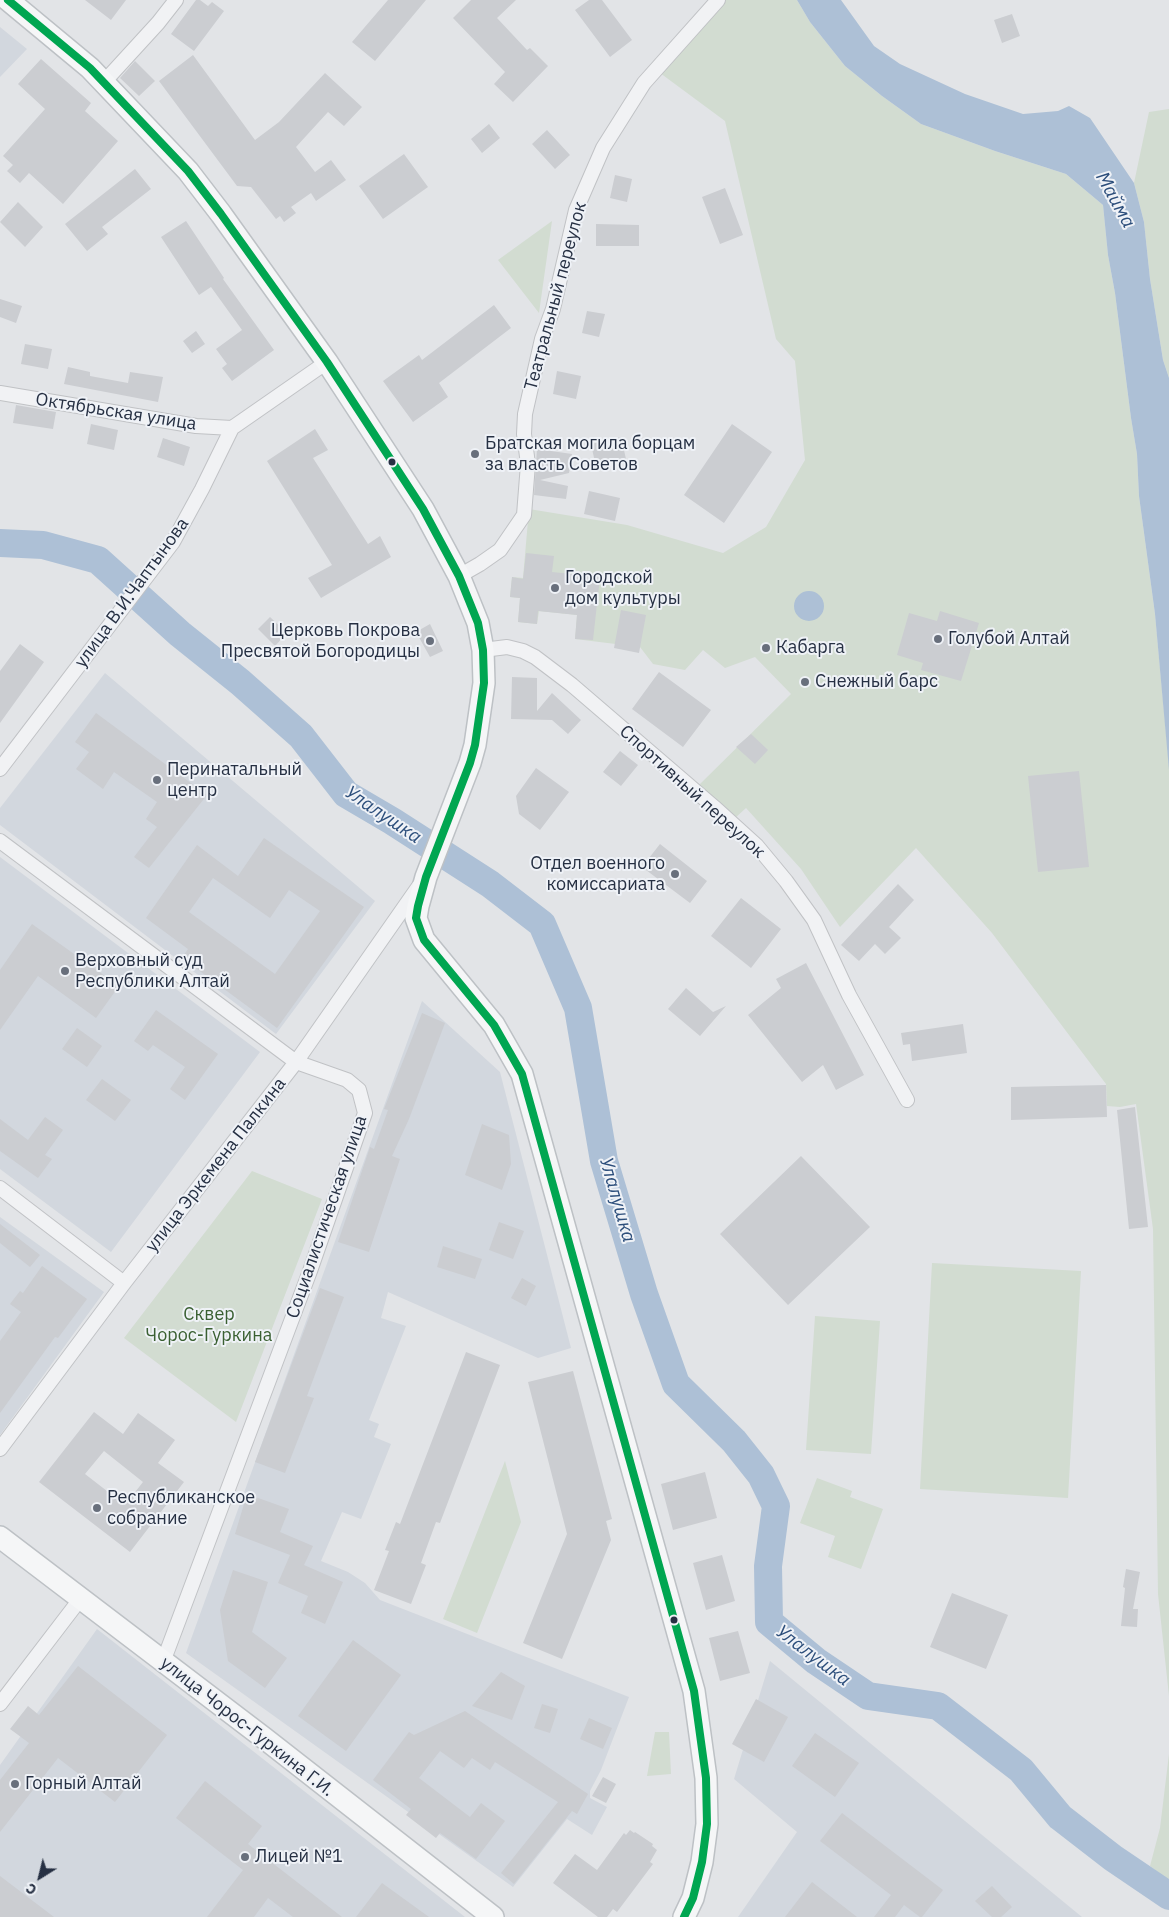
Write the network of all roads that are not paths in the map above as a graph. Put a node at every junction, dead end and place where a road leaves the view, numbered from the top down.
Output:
1 (8, 0) edge
2 (176, 0) edge
3 (718, 0) edge
4 (104, 82) junction
5 (327, 362) junction
6 (0, 393) edge
7 (232, 428) junction
8 (459, 576) junction
9 (483, 650) junction
10 (0, 770) edge
11 (0, 841) edge
12 (426, 877) junction
13 (296, 1062) junction
14 (907, 1100) dead end
15 (0, 1188) edge
16 (124, 1282) junction
17 (0, 1449) edge
18 (0, 1537) edge
19 (81, 1598) junction
20 (163, 1662) junction
21 (0, 1704) edge
22 (493, 1917) edge
23 (684, 1917) edge

1 - 4 main road
2 - 4 street
3 - 8 street, Театральный переулок
4 - 5 main road
5 - 7 street, улица В.И.Чаптынова
5 - 8 main road
6 - 7 street, Октябрьская улица
7 - 10 street, улица В.И.Чаптынова
8 - 9 main road
9 - 12 main road
9 - 14 street, Спортивный переулок
11 - 13 street, Социалистическая улица
12 - 13 street, улица Эркемена Палкина
12 - 23 main road
13 - 16 street, улица Эркемена Палкина
13 - 20 street, Социалистическая улица
15 - 16 street
16 - 17 street, улица Эркемена Палкина
18 - 19 main road, улица Чорос-Гуркина Г.И.
19 - 20 main road, улица Чорос-Гуркина Г.И.
19 - 21 street
20 - 22 main road, улица Чорос-Гуркина Г.И.

